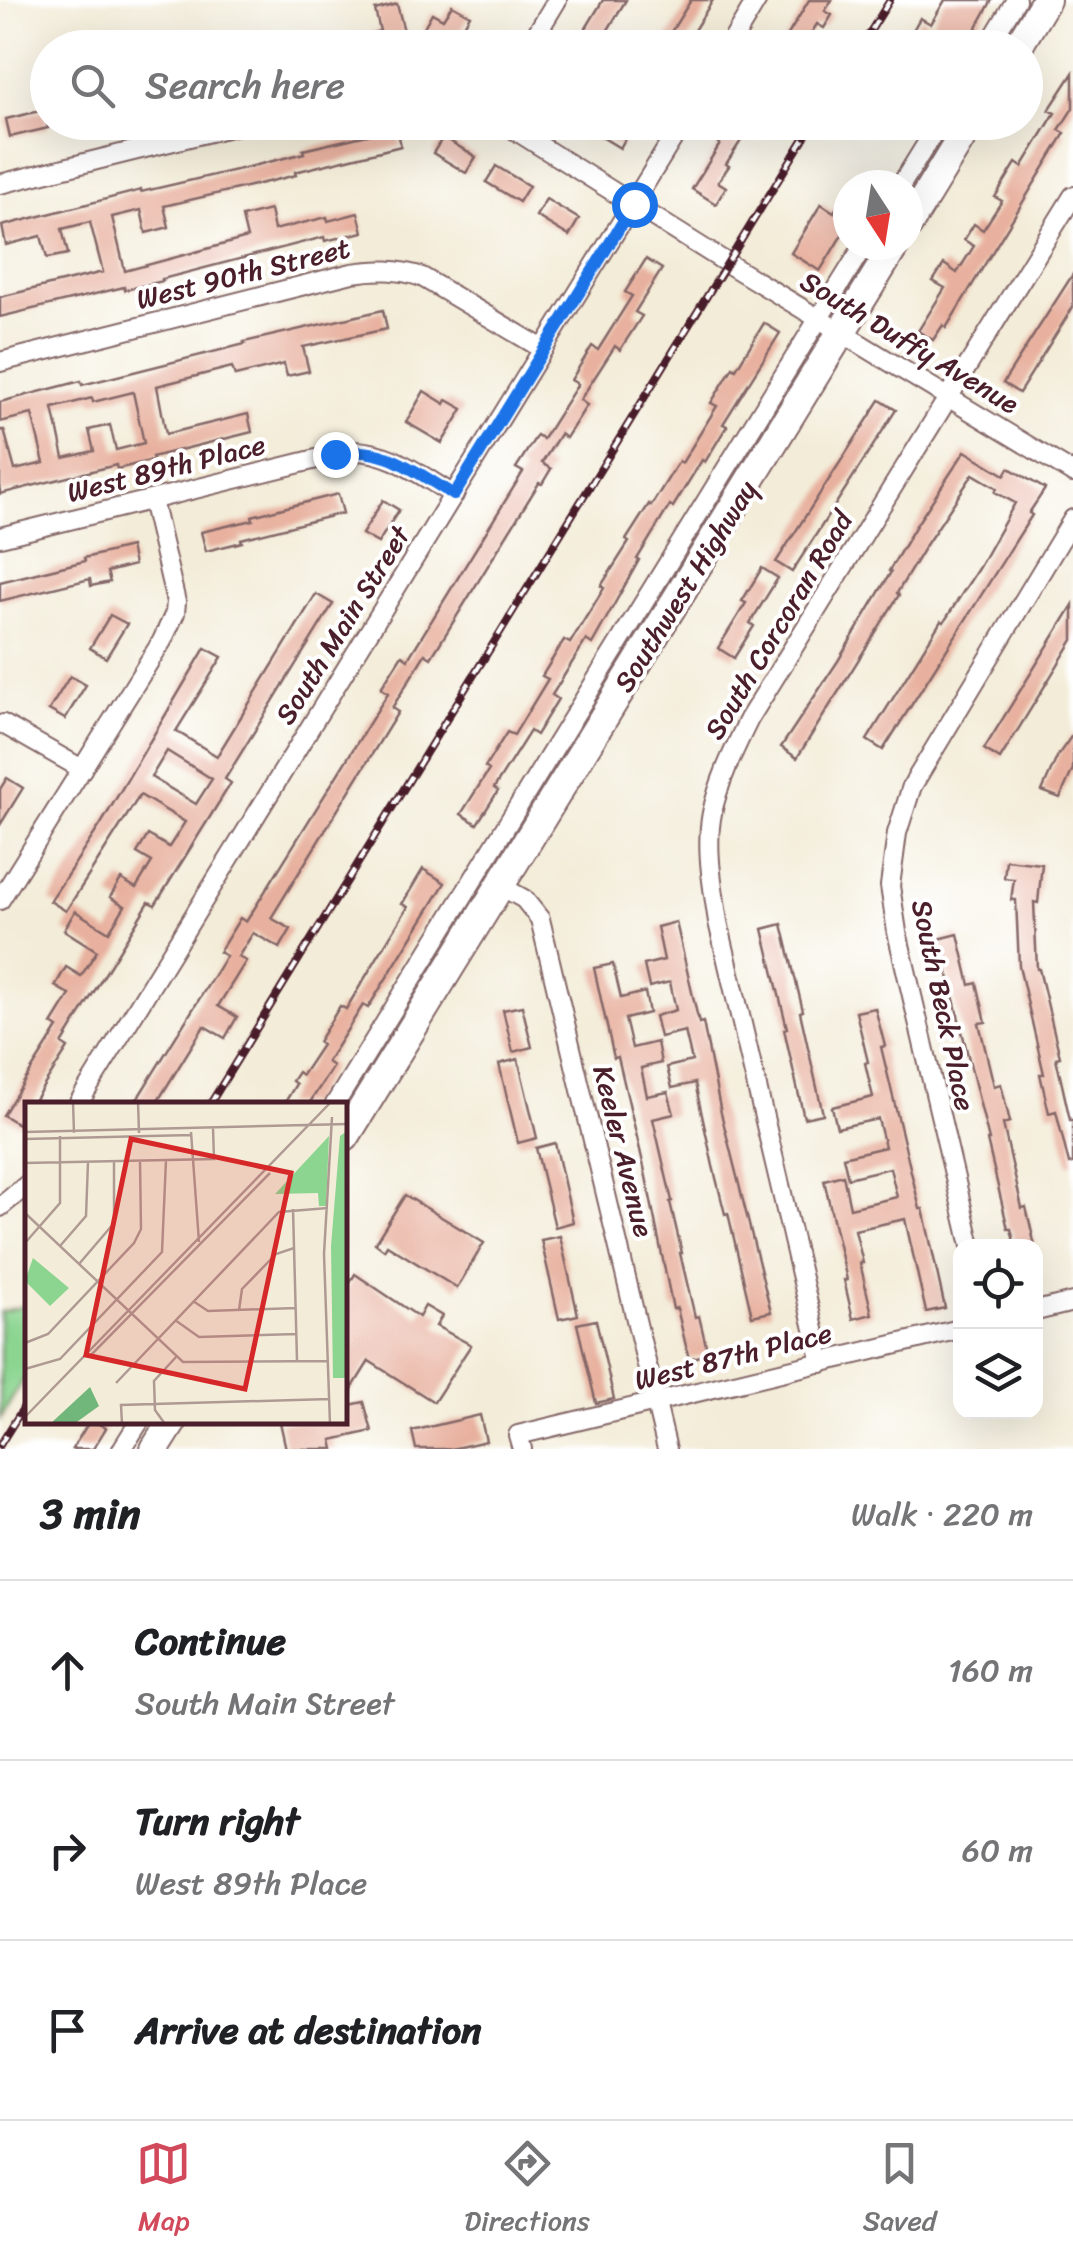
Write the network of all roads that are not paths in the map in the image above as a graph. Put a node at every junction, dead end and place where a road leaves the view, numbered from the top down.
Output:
1 (557, 0) edge
2 (757, 0) edge
3 (1016, 0) edge
4 (1046, 0) edge
5 (539, 30) edge
6 (739, 30) edge
7 (997, 30) edge
8 (1028, 30) edge
9 (177, 140) edge
10 (531, 140) edge
11 (672, 140) edge
12 (929, 140) edge
13 (960, 140) edge
14 (910, 170) edge
15 (0, 184) edge
16 (1073, 196) edge
17 (923, 200) edge
18 (634, 204) junction
19 (858, 260) edge
20 (884, 260) edge
21 (830, 326) junction
22 (544, 349) junction
23 (0, 362) edge
24 (949, 398) junction
25 (1073, 473) edge
26 (454, 495) junction
27 (152, 500) junction
28 (1073, 519) edge
29 (0, 537) edge
30 (3, 724) dead end
31 (82, 769) junction
32 (499, 884) junction
33 (0, 900) edge
34 (463, 920) junction
35 (79, 1102) edge
36 (336, 1102) edge
37 (348, 1131) edge
38 (25, 1186) edge
39 (0, 1206) edge
40 (969, 1239) edge
41 (1073, 1302) edge
42 (1043, 1309) edge
43 (953, 1331) edge
44 (822, 1362) junction
45 (656, 1402) junction
46 (139, 1424) edge
47 (171, 1424) edge
48 (520, 1442) edge
49 (122, 1449) edge
50 (155, 1449) edge
51 (667, 1449) edge

1 - 5 street
2 - 6 street
3 - 7 street
4 - 8 main road
9 - 15 street
10 - 18 street, South Duffy Avenue
11 - 18 street, South Main Street
12 - 14 street
13 - 17 main road
16 - 24 street, South Corcoran Road
18 - 21 street, South Duffy Avenue
18 - 22 street, South Main Street
19 - 21 street, Southwest Highway
20 - 21 main road, Southwest Highway
21 - 24 street, South Duffy Avenue
21 - 32 main road, Southwest Highway
21 - 34 street, Southwest Highway
22 - 23 street, West 90th Street
22 - 26 street, South Main Street
24 - 25 street, South Duffy Avenue
24 - 44 street, South Corcoran Road
26 - 27 street, West 89th Place
26 - 35 street, South Main Street
27 - 29 street, West 89th Place
27 - 31 street
28 - 40 street, South Beck Place
30 - 31 street
31 - 33 street
32 - 34 main road, Southwest Highway
32 - 45 street, Keeler Avenue
34 - 36 street, Southwest Highway
34 - 37 main road, Southwest Highway
38 - 39 street
41 - 42 street
43 - 44 street, West 87th Place
44 - 45 street, West 87th Place
45 - 48 street, West 87th Place
45 - 51 street, Keeler Avenue
46 - 49 street
47 - 50 main road

